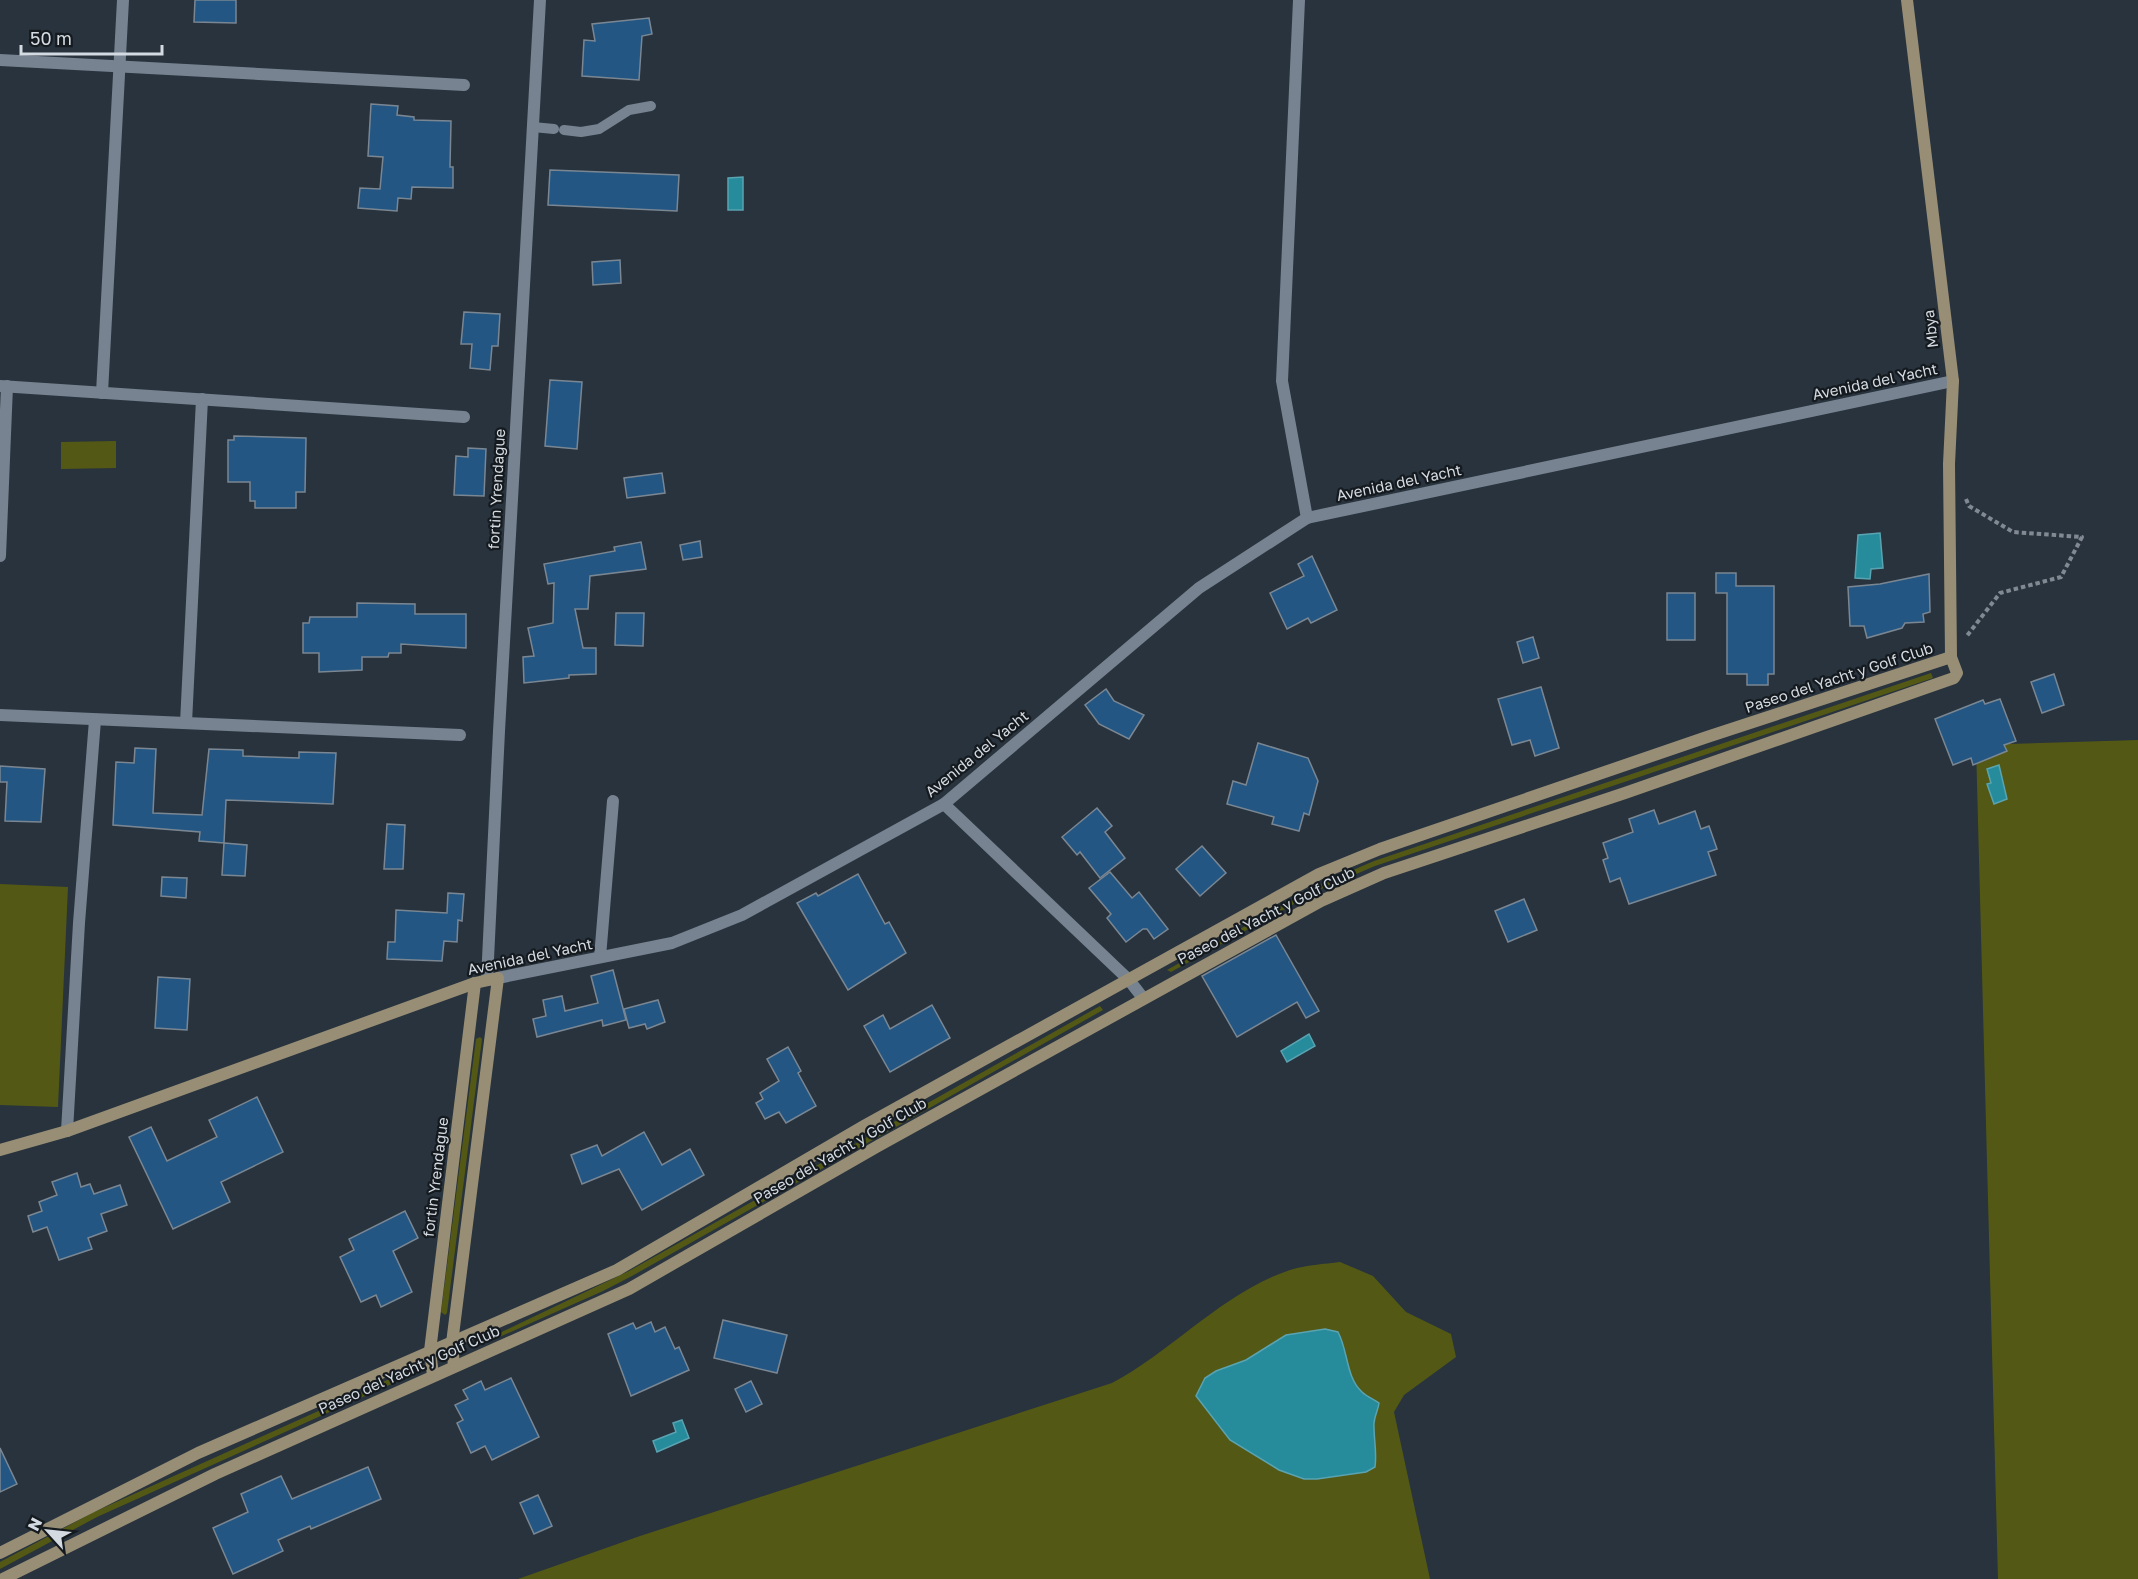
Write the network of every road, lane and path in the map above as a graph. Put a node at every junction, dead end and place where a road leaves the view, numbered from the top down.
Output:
1 (123, 0) edge
2 (540, 0) edge
3 (1299, 0) edge
4 (1907, 0) edge
5 (0, 60) edge
6 (120, 68) junction
7 (464, 85) dead end
8 (651, 106) dead end
9 (533, 127) junction
10 (1953, 381) junction
11 (4, 386) edge
12 (102, 393) junction
13 (202, 399) junction
14 (464, 417) dead end
15 (1964, 495) dead end
16 (1306, 518) junction
17 (0, 556) edge
18 (1951, 657) junction
19 (0, 715) edge
20 (95, 720) junction
21 (186, 723) junction
22 (460, 735) dead end
23 (613, 801) dead end
24 (944, 804) junction
25 (600, 957) junction
26 (487, 980) junction
27 (1129, 980) junction
28 (1143, 998) junction
29 (67, 1131) junction
30 (0, 1150) edge
31 (452, 1343) junction
32 (430, 1351) junction
33 (454, 1366) junction
34 (434, 1375) junction
35 (0, 1553) edge
36 (3, 1579) edge

1 - 6 street
2 - 9 street, fortin Yrendague
3 - 16 street
4 - 10 main road, Mbya
5 - 6 street
6 - 7 street
6 - 12 street
8 - 9 lane
9 - 26 street, fortin Yrendague
10 - 16 street, Avenida del Yacht
10 - 18 main road, Mbya
11 - 12 street
11 - 17 street
12 - 13 street
13 - 14 street
13 - 21 street
15 - 18 path
16 - 24 street, Avenida del Yacht
18 - 27 main road, Paseo del Yacht y Golf Club
18 - 28 main road, Paseo del Yacht y Golf Club
19 - 20 street
20 - 21 street
20 - 29 street
21 - 22 street
23 - 25 street
24 - 25 street, Avenida del Yacht
24 - 27 street
25 - 26 street, Avenida del Yacht
26 - 29 main road, Avenida del Yacht
26 - 31 main road, fortin Yrendague
26 - 32 main road, fortin Yrendague
27 - 28 street
27 - 31 main road, Paseo del Yacht y Golf Club
28 - 33 main road, Paseo del Yacht y Golf Club
29 - 30 main road, Avenida del Yacht
31 - 32 main road, Paseo del Yacht y Golf Club
31 - 33 main road, fortin Yrendague
32 - 34 main road, fortin Yrendague
32 - 35 main road, Paseo del Yacht y Golf Club
33 - 34 main road, Paseo del Yacht y Golf Club
34 - 36 main road, Paseo del Yacht y Golf Club

